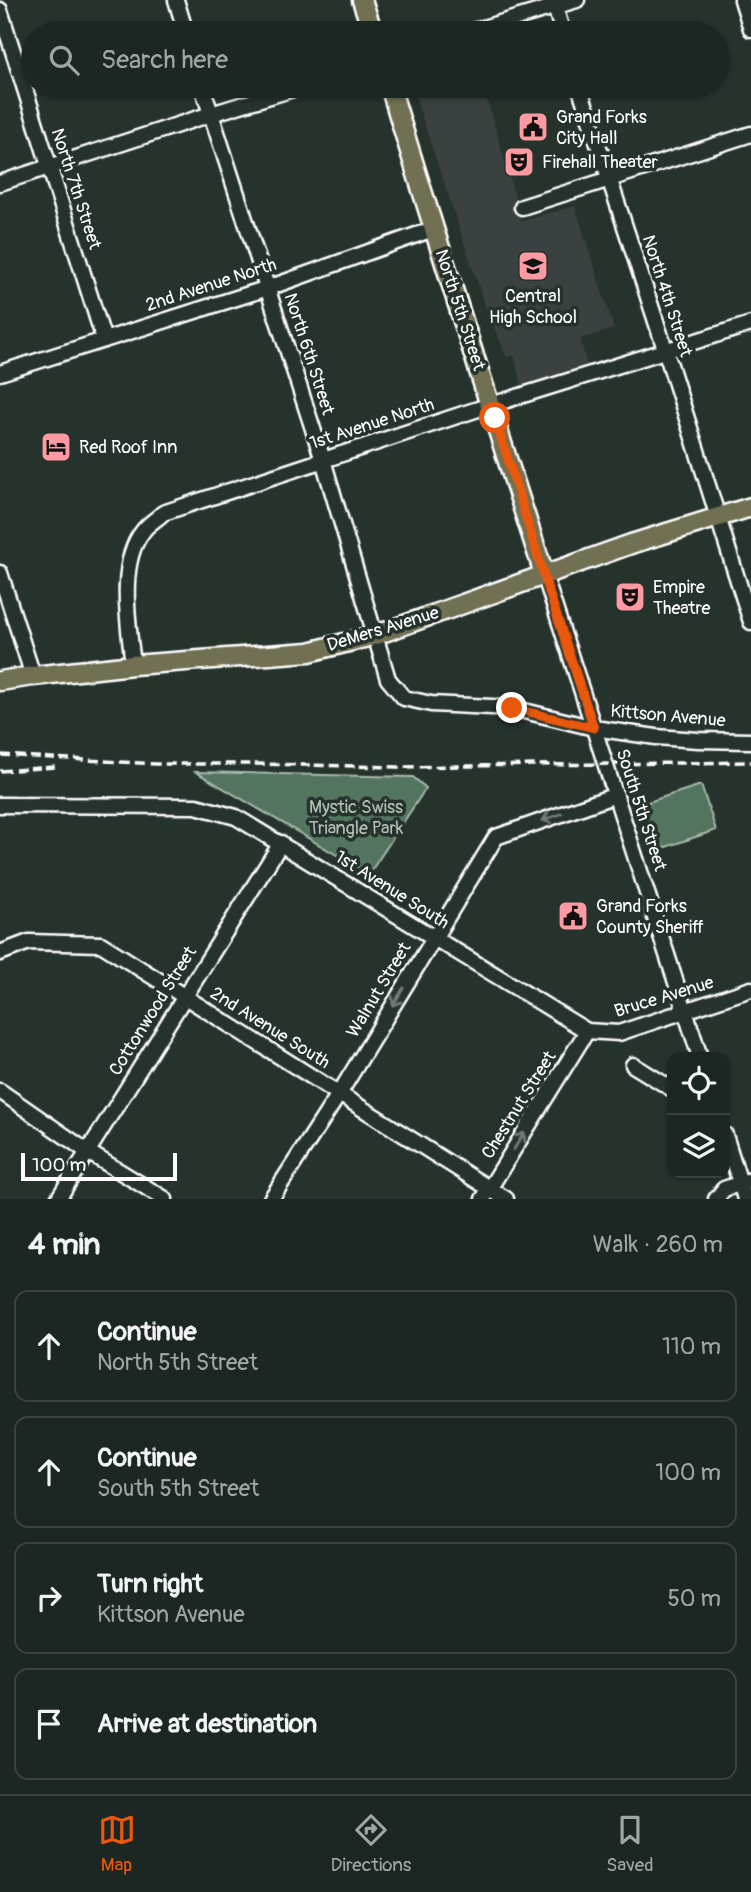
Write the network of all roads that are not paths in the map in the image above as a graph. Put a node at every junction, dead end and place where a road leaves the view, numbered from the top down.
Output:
1 (176, 0) edge
2 (362, 0) edge
3 (577, 0) edge
4 (742, 0) edge
5 (554, 4) edge
6 (0, 10) edge
7 (182, 21) edge
8 (369, 21) edge
9 (502, 21) edge
10 (559, 21) edge
11 (751, 29) edge
12 (21, 78) edge
13 (27, 98) edge
14 (206, 98) edge
15 (264, 98) edge
16 (394, 98) edge
17 (583, 98) edge
18 (211, 114) junction
19 (751, 134) edge
20 (49, 168) junction
21 (609, 180) junction
22 (0, 183) edge
23 (522, 207) dead end
24 (433, 229) junction
25 (268, 288) junction
26 (751, 324) edge
27 (104, 340) junction
28 (665, 349) junction
29 (0, 373) edge
30 (491, 405) junction
31 (323, 460) junction
32 (751, 507) edge
33 (718, 518) junction
34 (0, 573) edge
35 (544, 574) junction
36 (751, 622) edge
37 (376, 635) junction
38 (133, 665) junction
39 (33, 676) junction
40 (0, 681) edge
41 (594, 728) junction
42 (751, 741) edge
43 (616, 794) junction
44 (0, 805) edge
45 (281, 843) junction
46 (434, 939) junction
47 (0, 953) edge
48 (751, 989) edge
49 (185, 997) junction
50 (686, 1011) junction
51 (587, 1031) junction
52 (698, 1052) edge
53 (633, 1065) dead end
54 (667, 1086) edge
55 (0, 1091) edge
56 (338, 1094) junction
57 (730, 1146) edge
58 (88, 1152) junction
59 (746, 1182) edge
60 (487, 1194) edge
61 (58, 1199) edge
62 (165, 1199) edge
63 (271, 1199) edge
64 (506, 1199) edge
65 (716, 1199) edge
66 (745, 1199) edge

1 - 7 street
2 - 8 main road
3 - 5 street
4 - 11 street
5 - 9 street
5 - 10 street
6 - 12 street, North 7th Street
13 - 20 street, North 7th Street
14 - 18 street, North 6th Street
15 - 18 street
16 - 24 main road, North 5th Street
17 - 21 street, North 4th Street
18 - 20 street
18 - 25 street, North 6th Street
19 - 21 street
20 - 22 street
20 - 27 street, North 7th Street
21 - 23 street
21 - 28 street, North 4th Street
24 - 25 street, 2nd Avenue North
24 - 30 main road, North 5th Street
25 - 27 street, 2nd Avenue North
25 - 31 street, North 6th Street
26 - 28 street, 1st Avenue North
27 - 29 street, 2nd Avenue North
28 - 30 street, 1st Avenue North
28 - 33 street, North 4th Street
30 - 31 street, 1st Avenue North
30 - 35 main road, North 5th Street
31 - 37 street, North 6th Street
31 - 38 street, 1st Avenue North
32 - 33 main road, DeMers Avenue
33 - 35 main road, DeMers Avenue
33 - 36 street, North 4th Street
34 - 39 street
35 - 37 main road, DeMers Avenue
35 - 41 street, South 5th Street
37 - 38 main road, DeMers Avenue
37 - 41 street, Kittson Avenue
38 - 39 main road, DeMers Avenue
39 - 40 main road, DeMers Avenue
41 - 42 street, Kittson Avenue
41 - 43 street, South 5th Street
43 -> 46 street, Walnut Street
43 - 50 street, South 5th Street
44 - 45 street, 1st Avenue South
45 - 46 street, 1st Avenue South
45 - 49 street, Cottonwood Street
46 - 51 street, 1st Avenue South
46 -> 56 street, Walnut Street
47 - 49 street, 2nd Avenue South
48 - 50 street, Bruce Avenue
49 - 56 street, 2nd Avenue South
49 - 58 street, Cottonwood Street
50 - 51 street, Bruce Avenue
50 - 52 street, South 5th Street
60 -> 51 street, Chestnut Street
53 - 54 street
55 - 58 street
56 - 60 street, 2nd Avenue South
56 - 63 street, Walnut Street
57 - 59 street
58 - 61 street, Cottonwood Street
58 - 62 street
59 - 65 street
59 - 66 street
60 - 64 street, 2nd Avenue South

